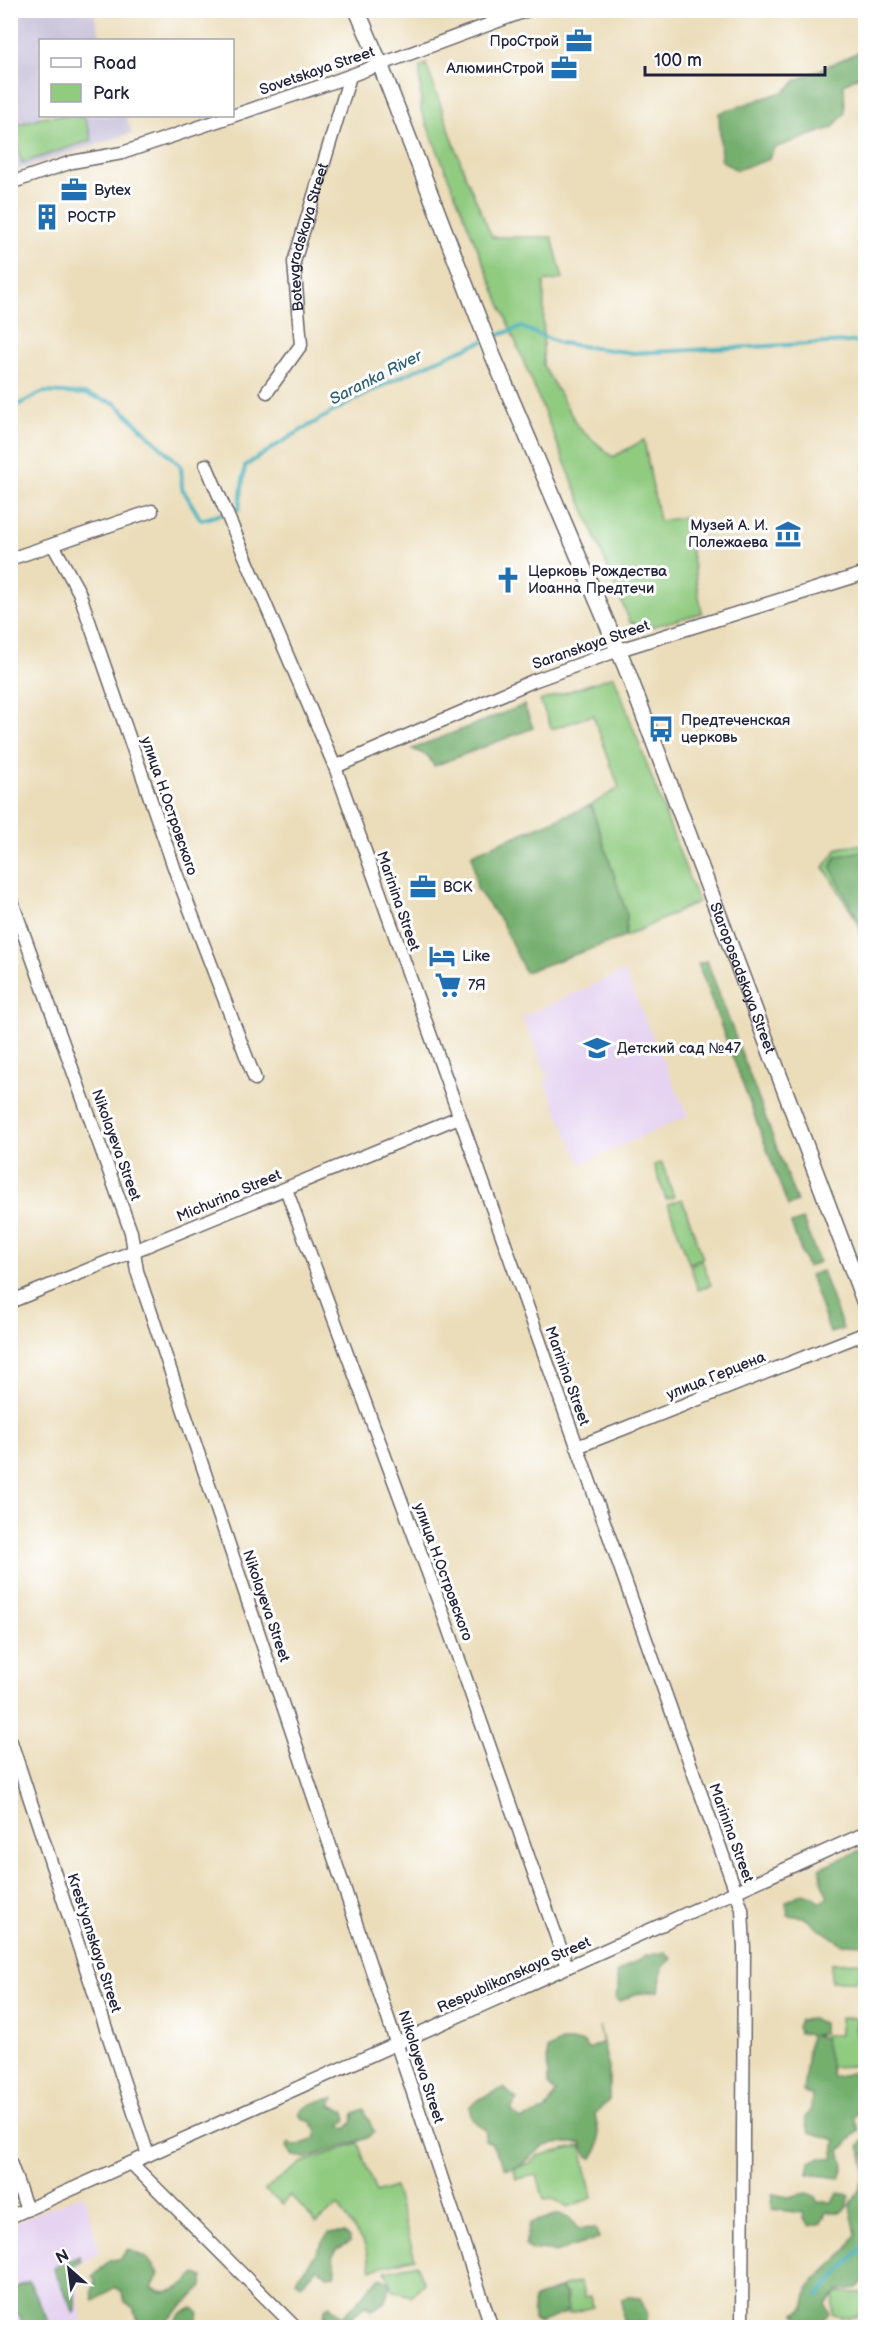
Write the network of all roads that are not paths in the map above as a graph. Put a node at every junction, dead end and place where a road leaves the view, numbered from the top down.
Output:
1 (357, 10) edge
2 (528, 10) edge
3 (380, 64) junction
4 (350, 76) junction
5 (234, 115) edge
6 (229, 117) edge
7 (10, 183) edge
8 (267, 392) dead end
9 (206, 465) dead end
10 (152, 511) dead end
11 (53, 545) junction
12 (10, 559) edge
13 (866, 573) edge
14 (619, 650) junction
15 (335, 767) junction
16 (10, 896) edge
17 (255, 1079) dead end
18 (459, 1118) junction
19 (286, 1188) junction
20 (134, 1252) junction
21 (10, 1302) edge
22 (866, 1306) edge
23 (866, 1333) edge
24 (577, 1447) junction
25 (10, 1740) edge
26 (866, 1833) edge
27 (735, 1892) junction
28 (567, 1967) junction
29 (398, 2043) junction
30 (148, 2155) junction
31 (10, 2162) edge
32 (131, 2163) junction
33 (27, 2210) junction
34 (10, 2217) edge
35 (296, 2328) edge
36 (492, 2328) edge
37 (742, 2328) edge

1 - 3 main road
2 - 3 street, Sovetskaya Street
3 - 4 street, Sovetskaya Street
3 - 14 main road
4 - 5 street, Sovetskaya Street
4 - 8 street, Botevgradskaya Street
6 - 7 street, Sovetskaya Street
9 - 15 street, Marinina Street
10 - 11 street
11 - 12 street
11 - 17 street, улица Н.Островского
13 - 14 street, Saranskaya Street
14 - 15 street, Saranskaya Street
14 - 22 main road, Staroposadskaya Street
15 - 18 street, Marinina Street
16 - 20 street, Nikolayeva Street
18 - 19 street, Michurina Street
18 - 24 street, Marinina Street
19 - 20 street, Michurina Street
19 - 28 street, улица Н.Островского
20 - 21 street, Michurina Street
20 - 29 street, Nikolayeva Street
23 - 24 street, улица Герцена
24 - 27 street, Marinina Street
25 - 30 street, Krest'yanskaya Street
26 - 27 street, Respublikanskaya Street
27 - 28 street, Respublikanskaya Street
27 - 37 street, Marinina Street
28 - 29 street, Respublikanskaya Street
29 - 30 street, Respublikanskaya Street
29 - 36 street, Nikolayeva Street
30 - 32 street, Respublikanskaya Street
31 - 33 street
32 - 33 street, Respublikanskaya Street
32 - 35 street
33 - 34 street, Respublikanskaya Street

